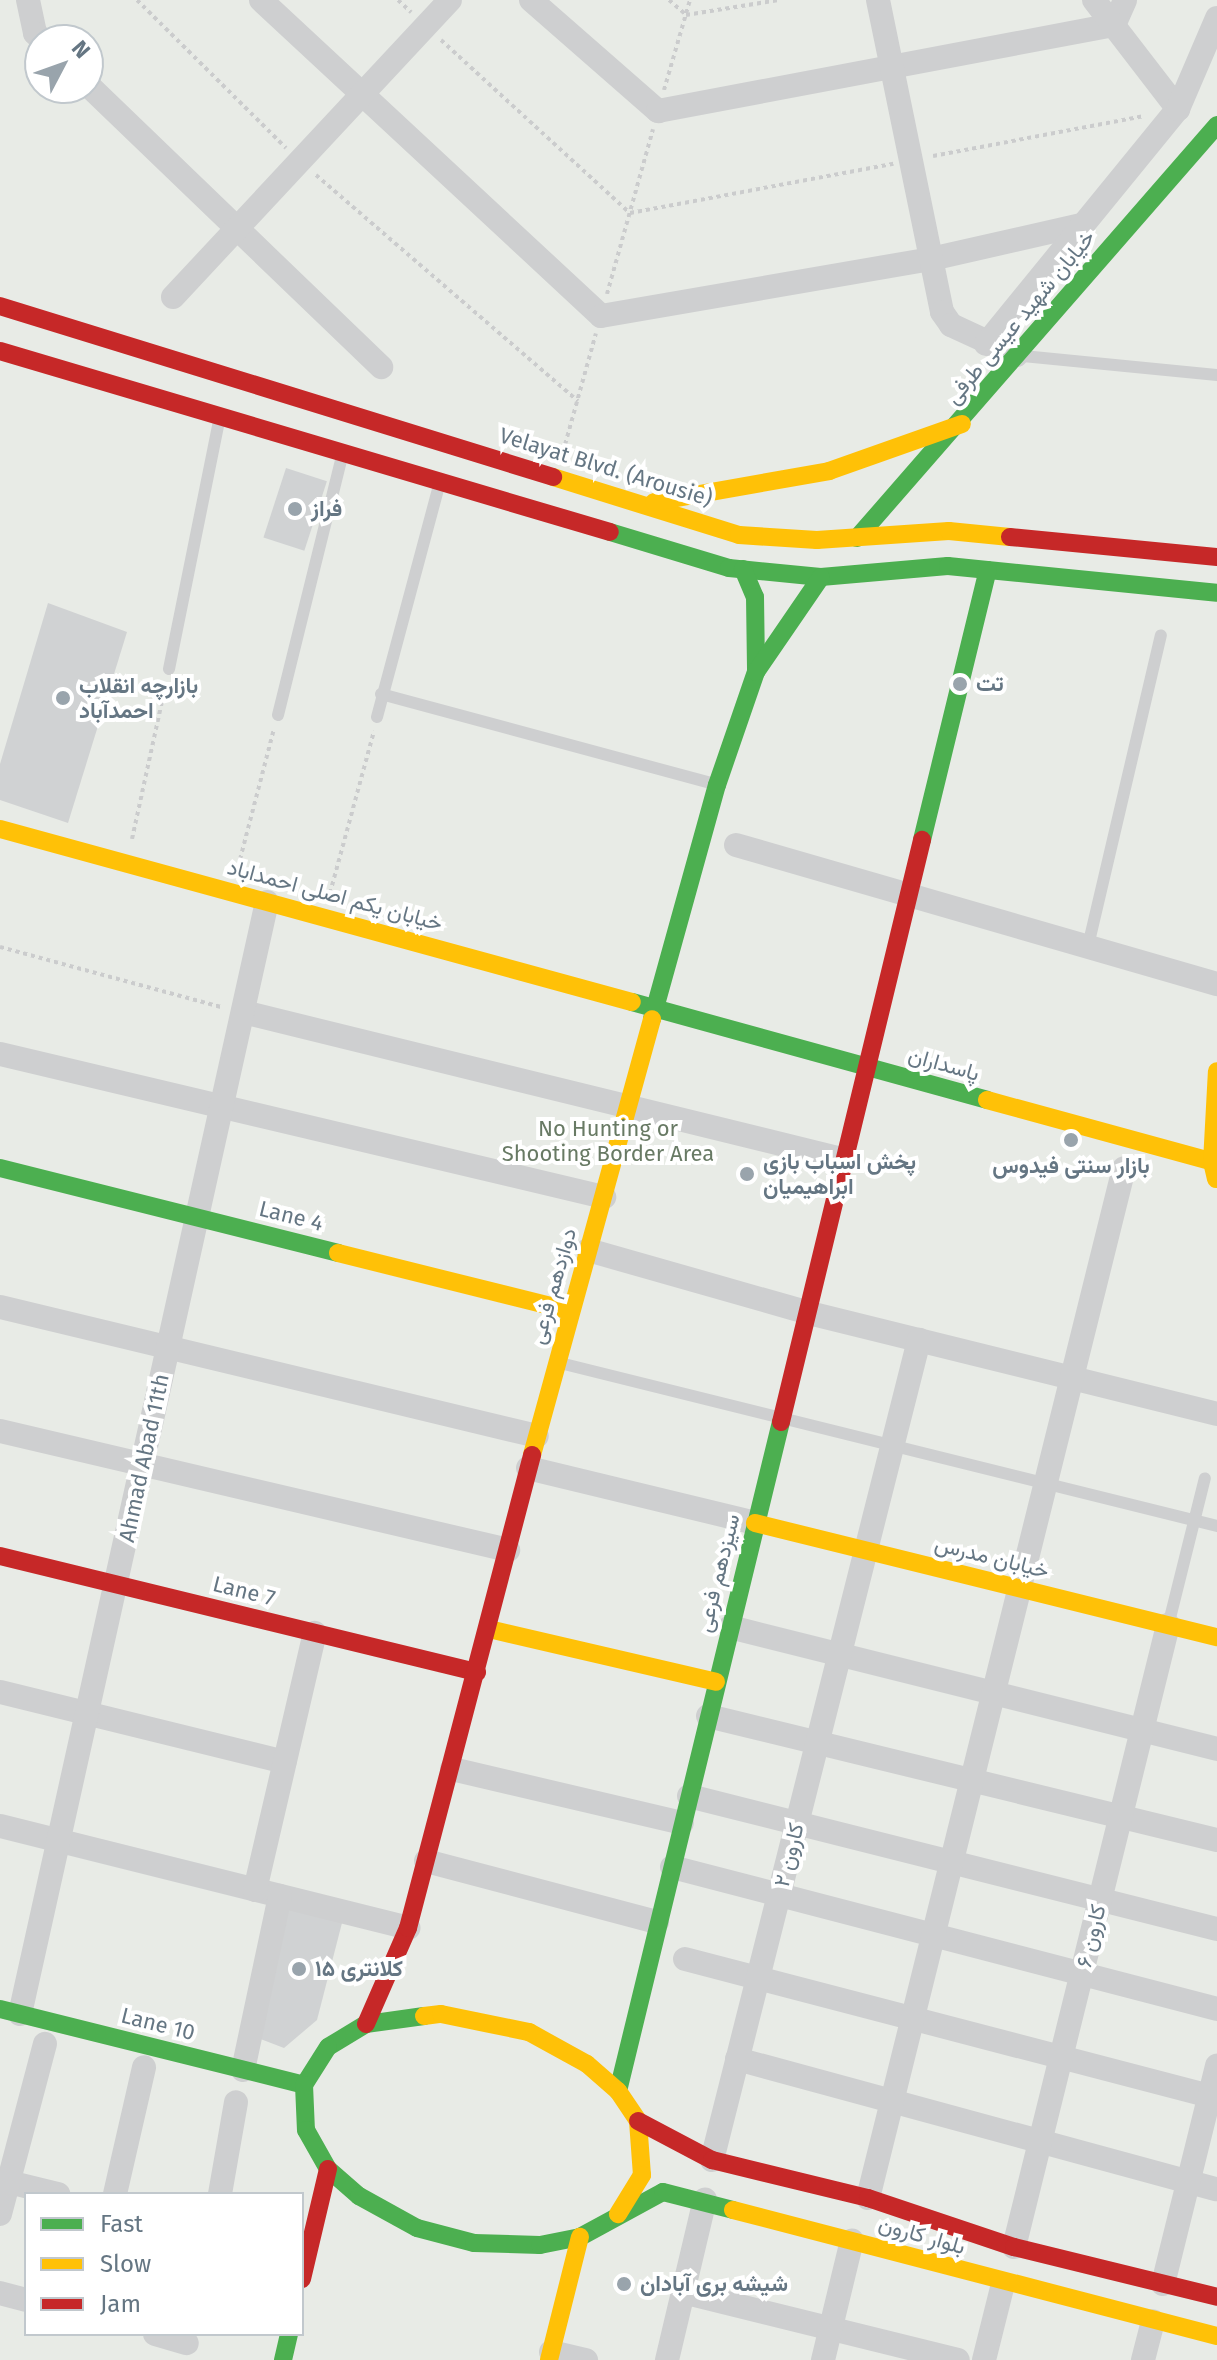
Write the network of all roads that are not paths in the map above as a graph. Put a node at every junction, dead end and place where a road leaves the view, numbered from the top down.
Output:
1 (28, 0) edge
2 (261, 0) edge
3 (450, 0) edge
4 (531, 0) edge
5 (878, 0) edge
6 (1094, 0) edge
7 (1125, 0) edge
8 (1217, 18) edge
9 (34, 24) edge
10 (1114, 25) junction
11 (892, 70) junction
12 (361, 96) junction
13 (104, 100) edge
14 (1178, 109) junction
15 (1217, 125) edge
16 (1081, 225) junction
17 (237, 228) junction
18 (931, 259) junction
19 (173, 297) dead end
20 (0, 306) edge
21 (986, 344) junction
22 (0, 351) edge
23 (1016, 355) junction
24 (381, 367) dead end
25 (1217, 375) edge
26 (221, 414) junction
27 (367, 419) junction
28 (962, 424) junction
29 (431, 439) junction
30 (349, 452) junction
31 (421, 473) junction
32 (441, 479) junction
33 (645, 503) junction
34 (857, 538) junction
35 (1217, 557) edge
36 (743, 569) junction
37 (988, 570) junction
38 (821, 577) junction
39 (1217, 593) edge
40 (1161, 635) dead end
41 (169, 669) road end
42 (756, 672) junction
43 (381, 694) junction
44 (278, 715) road end
45 (377, 717) road end
46 (717, 785) junction
47 (0, 829) edge
48 (736, 845) dead end
49 (907, 893) junction
50 (267, 902) junction
51 (1088, 946) junction
52 (1217, 984) edge
53 (658, 1007) junction
54 (243, 1012) junction
55 (0, 1054) edge
56 (864, 1066) junction
57 (1217, 1071) edge
58 (630, 1105) junction
59 (222, 1108) junction
60 (842, 1159) junction
61 (1214, 1163) edge
62 (0, 1168) edge
63 (1124, 1168) dead end
64 (1217, 1184) edge
65 (604, 1197) junction
66 (197, 1217) junction
67 (588, 1250) junction
68 (0, 1307) edge
69 (571, 1311) junction
70 (805, 1312) junction
71 (919, 1340) junction
72 (168, 1347) junction
73 (556, 1362) junction
74 (1072, 1378) junction
75 (1217, 1414) edge
76 (780, 1417) junction
77 (0, 1431) edge
78 (537, 1436) junction
79 (894, 1446) junction
80 (143, 1464) junction
81 (528, 1468) junction
82 (1205, 1478) dead end
83 (1045, 1483) junction
84 (1195, 1521) junction
85 (755, 1523) junction
86 (1217, 1526) edge
87 (508, 1550) junction
88 (865, 1550) junction
89 (0, 1556) edge
90 (116, 1584) junction
91 (1019, 1588) junction
92 (1168, 1625) junction
93 (730, 1627) junction
94 (489, 1629) junction
95 (315, 1633) junction
96 (1217, 1637) edge
97 (839, 1654) junction
98 (477, 1672) junction
99 (716, 1682) junction
100 (0, 1692) edge
101 (993, 1693) junction
102 (87, 1713) junction
103 (708, 1716) junction
104 (1142, 1730) junction
105 (817, 1742) junction
106 (1217, 1749) edge
107 (285, 1762) junction
108 (452, 1769) junction
109 (971, 1780) junction
110 (689, 1796) junction
111 (1121, 1816) junction
112 (682, 1823) junction
113 (797, 1823) junction
114 (0, 1826) edge
115 (1217, 1840) edge
116 (59, 1841) junction
117 (426, 1861) junction
118 (951, 1862) junction
119 (672, 1867) junction
120 (255, 1890) junction
121 (779, 1895) junction
122 (280, 1896) junction
123 (1100, 1900) junction
124 (657, 1922) junction
125 (408, 1928) junction
126 (1217, 1929) edge
127 (933, 1935) junction
128 (685, 1959) dead end
129 (1082, 1974) junction
130 (758, 1978) junction
131 (1217, 2009) edge
132 (10, 2011) edge
133 (913, 2019) junction
134 (366, 2024) junction
135 (45, 2044) dead end
136 (1061, 2057) junction
137 (737, 2059) junction
138 (1217, 2066) edge
139 (144, 2067) dead end
140 (243, 2070) junction
141 (304, 2085) junction
142 (618, 2091) junction
143 (1213, 2097) edge
144 (892, 2101) junction
145 (236, 2102) dead end
146 (638, 2121) junction
147 (1040, 2141) junction
148 (712, 2160) junction
149 (328, 2169) junction
150 (4, 2181) edge
151 (1189, 2181) junction
152 (1217, 2189) edge
153 (50, 2192) edge
154 (115, 2192) edge
155 (220, 2192) edge
156 (868, 2198) junction
157 (705, 2199) junction
158 (0, 2214) edge
159 (618, 2214) junction
160 (580, 2237) junction
161 (852, 2240) junction
162 (1014, 2247) junction
163 (304, 2263) edge
164 (1003, 2284) junction
165 (1163, 2284) junction
166 (683, 2292) junction
167 (0, 2293) edge
168 (1217, 2297) edge
169 (24, 2299) edge
170 (1153, 2321) junction
171 (831, 2329) junction
172 (160, 2336) edge
173 (289, 2336) edge
174 (1217, 2336) edge
175 (187, 2346) edge
176 (550, 2356) edge
177 (283, 2360) edge
178 (586, 2360) edge
179 (667, 2360) edge
180 (823, 2360) edge
181 (958, 2360) edge
182 (984, 2360) edge
183 (1143, 2360) edge

1 - 9 street
2 - 12 street
3 - 12 street
4 - 11 street
5 - 11 street
6 - 10 street
7 - 10 street
8 - 14 street
10 - 11 street
10 - 14 street
11 - 18 street
12 - 17 street
12 - 18 street
13 - 17 street
14 - 16 street
15 - 23 street, خیابان شهید عیسی طرفی
16 - 18 street
16 - 21 street
17 - 19 street
17 - 24 street
18 - 21 street
20 - 27 street, Velayat Blvd. (Arousie)
21 - 23 street
22 - 26 street
23 - 25 lane
23 - 28 street, خیابان شهید عیسی طرفی
26 - 30 street
26 - 41 lane
27 - 29 street, Velayat Blvd. (Arousie)
27 - 30 street
28 - 33 street
28 - 34 street, خیابان شهید عیسی طرفی
29 - 31 street
29 - 33 street, Velayat Blvd. (Arousie)
30 - 31 street
30 - 44 lane
31 - 32 street
32 - 36 street
32 - 43 lane
33 - 34 street, Velayat Blvd. (Arousie)
34 - 35 street, Velayat Blvd. (Arousie)
34 - 38 street, خیابان شهید عیسی طرفی
36 - 38 street
36 - 42 street
37 - 38 street
37 - 39 street
37 - 49 street, سیزدهم فرعی
38 - 42 street, دوازدهم فرعی
40 - 51 lane
42 - 46 street, دوازدهم فرعی
43 - 45 lane
43 - 46 lane
46 - 53 street, دوازدهم فرعی
47 - 50 street, خیابان یکم اصلی احمداباد
48 - 49 street
49 - 51 street
49 - 56 street, سیزدهم فرعی
50 - 53 street, خیابان یکم اصلی احمداباد
50 - 54 street, Ahmad Abad 11th
51 - 52 street
53 - 56 street, پاسداران
53 - 58 street, دوازدهم فرعی
54 - 58 street
54 - 59 street, Ahmad Abad 11th
55 - 59 street
56 - 60 street, سیزدهم فرعی
56 - 61 street, پاسداران
57 - 61 street
58 - 60 street
58 - 65 street, دوازدهم فرعی
59 - 65 street
59 - 66 street, Ahmad Abad 11th
60 - 70 street, سیزدهم فرعی
61 - 64 street
62 - 66 street, Lane 4
63 - 74 street
65 - 67 street, دوازدهم فرعی
66 - 69 street, Lane 4
66 - 72 street, Ahmad Abad 11th
67 - 69 street, دوازدهم فرعی
67 - 70 street
68 - 72 street
69 - 73 street, دوازدهم فرعی
70 - 71 street
70 - 76 street, سیزدهم فرعی
71 - 74 street
71 - 79 street, کارون ۲
72 - 78 street
72 - 80 street, Ahmad Abad 11th
73 - 76 lane
73 - 78 street, دوازدهم فرعی
74 - 75 street
74 - 83 street
76 - 79 lane
76 - 85 street, سیزدهم فرعی
77 - 80 street
78 - 81 street, دوازدهم فرعی
79 - 83 lane
79 - 88 street, کارون ۲
80 - 87 street
80 - 90 street, Ahmad Abad 11th
81 - 85 street
81 - 87 street, دوازدهم فرعی
82 - 84 lane
83 - 84 lane
83 - 91 street
84 - 86 lane
84 - 92 lane
85 - 88 street, خیابان مدرس
85 - 93 street, سیزدهم فرعی
87 - 94 street, دوازدهم فرعی
88 - 91 street, خیابان مدرس
88 - 97 street, کارون ۲
89 - 90 street, Lane 7
90 - 95 street, Lane 7
90 - 102 street, Ahmad Abad 11th
91 - 92 street, خیابان مدرس
91 - 101 street
92 - 96 street, خیابان مدرس
92 - 104 street, کارون ۶
93 - 97 street
93 - 99 street, سیزدهم فرعی
94 - 98 street, دوازدهم فرعی
94 - 99 street
95 - 98 street, Lane 7
95 - 107 street
97 - 101 street
97 - 105 street, کارون ۲
98 - 108 street, دوازدهم فرعی
99 - 103 street, سیزدهم فرعی
100 - 102 street
101 - 104 street
101 - 109 street
102 - 107 street
102 - 116 street, Ahmad Abad 11th
103 - 105 street
103 - 110 street, سیزدهم فرعی
104 - 106 street
104 - 111 street, کارون ۶
105 - 109 street
105 - 113 street, کارون ۲
107 - 120 street
108 - 112 street
108 - 117 street, دوازدهم فرعی
109 - 111 street
109 - 118 street
110 - 112 street, سیزدهم فرعی
110 - 113 street
111 - 115 street
111 - 123 street, کارون ۶
112 - 119 street, سیزدهم فرعی
113 - 118 street
113 - 121 street, کارون ۲
114 - 116 street
116 - 120 street
116 - 132 street, Ahmad Abad 11th
117 - 124 street
117 - 125 street, دوازدهم فرعی
118 - 123 street
118 - 127 street
119 - 121 street
119 - 124 street, سیزدهم فرعی
120 - 122 street
121 - 127 street
121 - 130 street, کارون ۲
122 - 125 street
122 - 140 street
123 - 126 street
123 - 129 street, کارون ۶
124 - 142 street, سیزدهم فرعی
125 - 134 street, دوازدهم فرعی
127 - 129 street
127 - 133 street
128 - 130 street
129 - 131 street
129 - 136 street, کارون ۶
130 - 133 street
130 - 137 street, کارون ۲
132 - 140 street, Lane 10
133 - 136 street
133 - 144 street
134 - 141 street
134 - 142 street
135 - 150 street
136 - 143 street
136 - 147 street, کارون ۶
137 - 144 street
137 - 148 street, کارون ۲
138 - 143 street
139 - 154 street
140 - 141 street, Lane 10
141 - 149 street
142 - 146 street
143 - 151 street
144 - 147 street
144 - 156 street
145 - 155 street
146 - 148 street, بلوار کارون
146 - 159 street
147 - 151 street
147 - 162 street, کارون ۶
148 - 156 street, بلوار کارون
149 - 160 street
149 - 163 street
150 - 153 street
150 - 158 street
151 - 152 street
151 - 165 street
156 - 162 street, بلوار کارون
157 - 159 street, بلوار کارون
157 - 161 street, بلوار کارون
157 - 166 street
159 - 160 street, بلوار کارون
160 - 176 street
161 - 164 street, بلوار کارون
161 - 171 street
162 - 165 street, بلوار کارون
164 - 170 street, بلوار کارون
164 - 182 street
165 - 168 street, بلوار کارون
166 - 171 street
166 - 179 street
167 - 169 street
170 - 174 street, بلوار کارون
170 - 183 street
171 - 180 street
171 - 181 street
172 - 175 street
173 - 177 street
176 - 178 street

